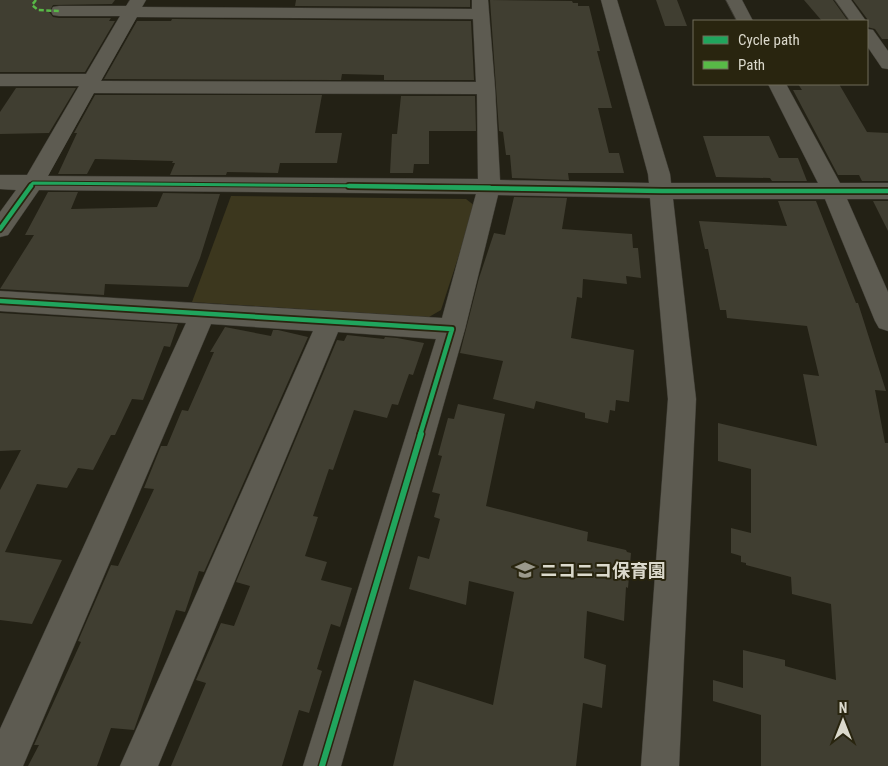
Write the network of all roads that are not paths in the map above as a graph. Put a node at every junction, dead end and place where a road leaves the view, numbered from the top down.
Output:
1 (609, 0) edge
2 (734, 0) edge
3 (842, 0) edge
4 (135, 6) edge
5 (341, 6) edge
6 (480, 7) edge
7 (59, 11) dead end
8 (744, 20) edge
9 (857, 20) edge
10 (868, 35) edge
11 (888, 64) edge
12 (6, 80) edge
13 (91, 83) junction
14 (778, 85) edge
15 (486, 88) junction
16 (0, 97) edge
17 (0, 182) edge
18 (33, 182) junction
19 (489, 187) junction
20 (662, 191) junction
21 (833, 191) junction
22 (888, 191) edge
23 (0, 229) edge
24 (0, 301) edge
25 (203, 313) junction
26 (330, 321) junction
27 (888, 321) edge
28 (452, 329) junction
29 (3, 766) edge
30 (139, 766) edge
31 (322, 766) edge
32 (660, 766) edge

1 - 20 street
2 - 8 street
3 - 9 street
4 - 5 street
4 - 7 street
4 - 13 street
5 - 6 street
6 - 15 street
10 - 11 street
12 - 13 street
12 - 16 street
13 - 15 street
13 - 18 street
14 - 21 street
15 - 19 street
17 - 18 street
18 - 19 street
18 - 23 street
19 - 20 street
19 - 28 street
20 - 21 street
20 - 32 street
21 - 22 street
21 - 27 street
24 - 25 street
25 - 26 street
25 - 29 street
26 - 28 street
26 - 30 street
28 - 31 street

